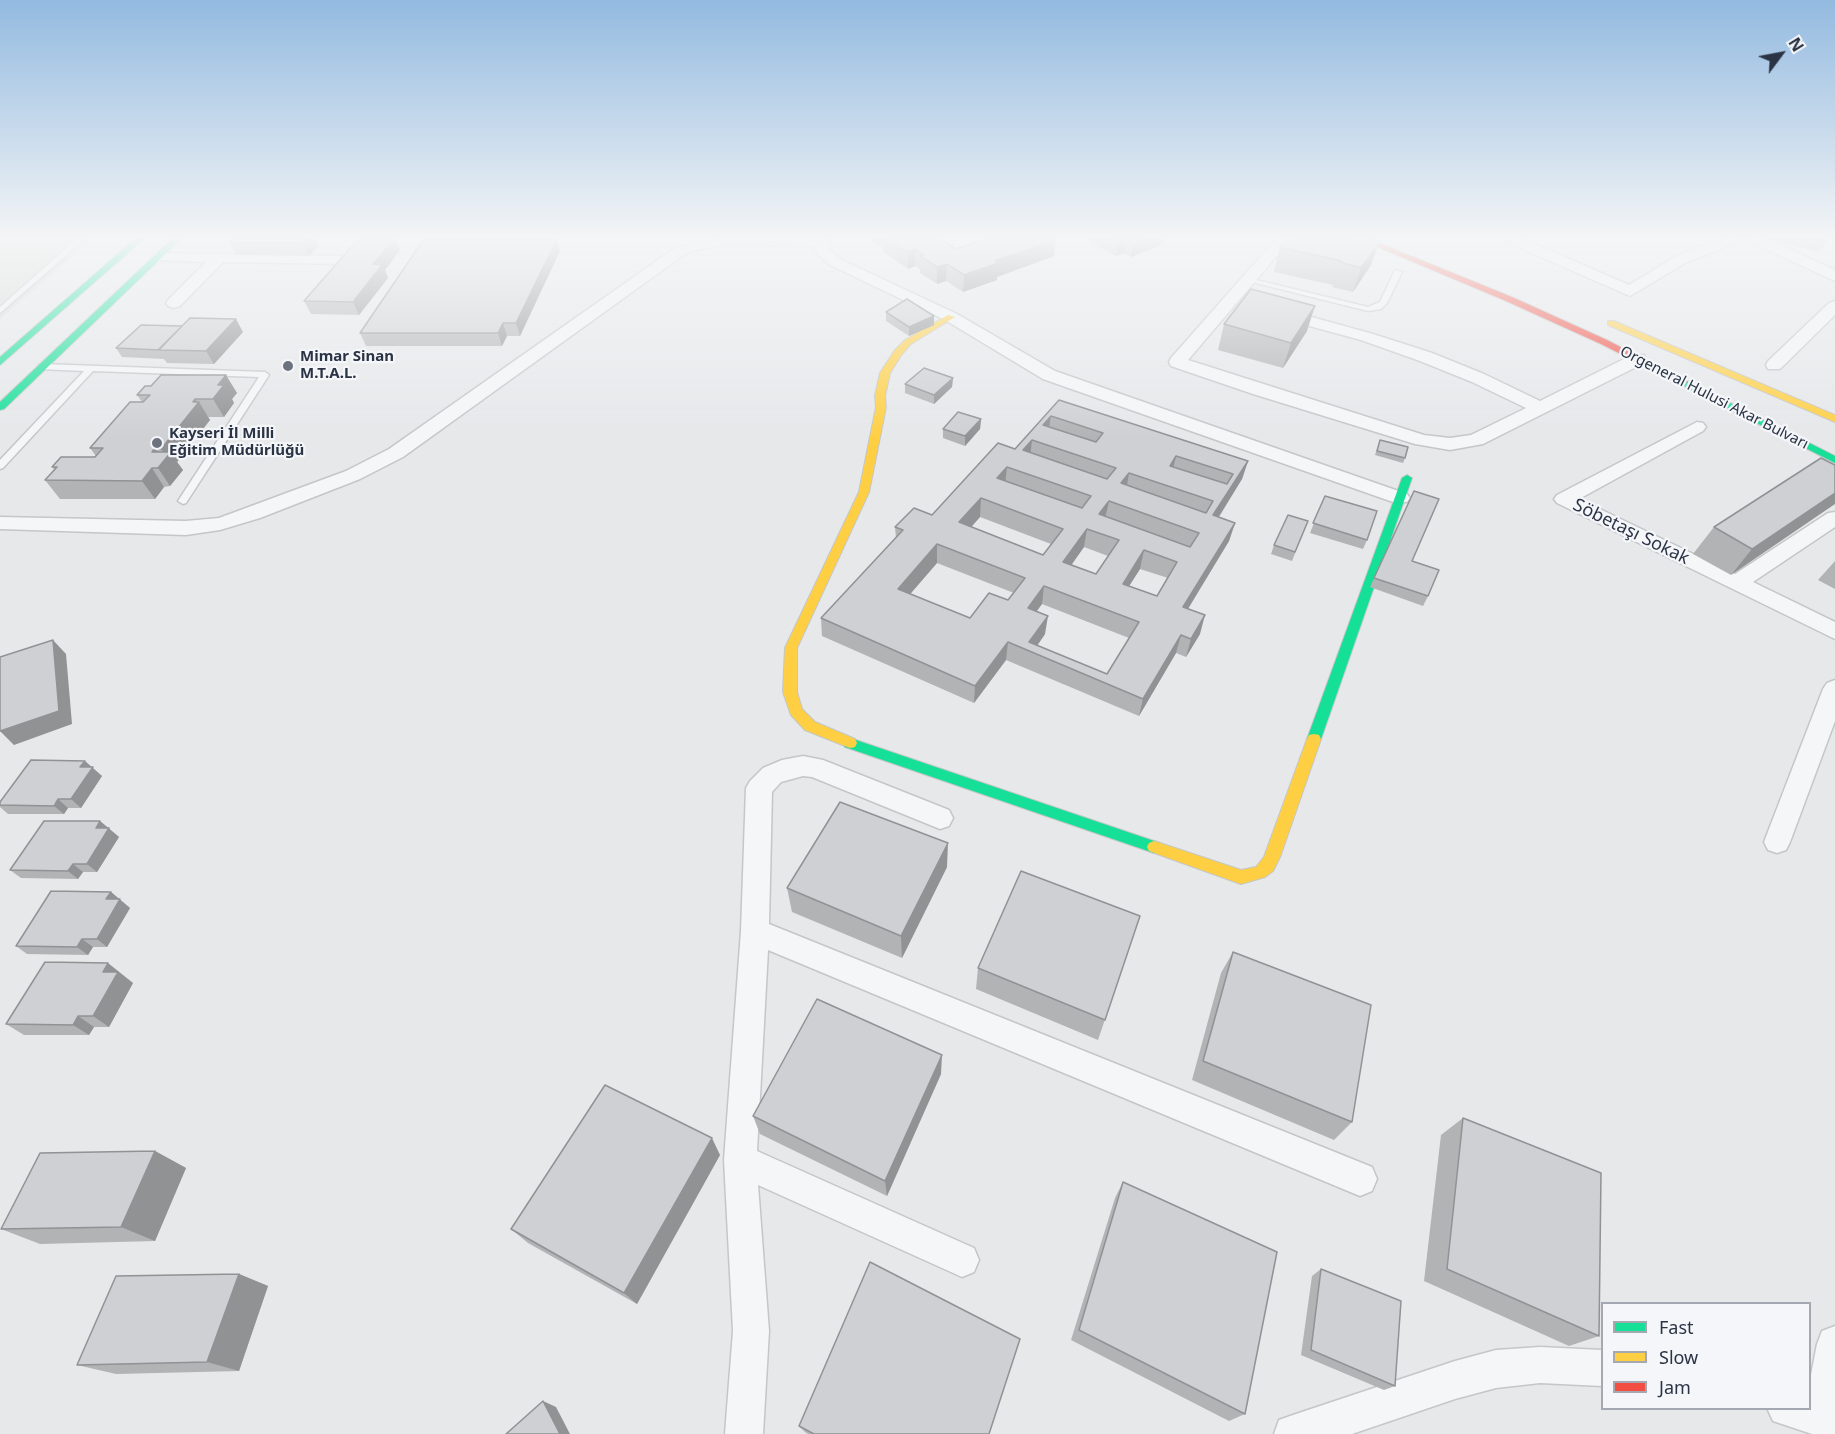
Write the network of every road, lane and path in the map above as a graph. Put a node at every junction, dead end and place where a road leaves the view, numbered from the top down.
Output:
1 (48, 305) edge
2 (65, 305) edge
3 (108, 305) edge
4 (605, 305) edge
5 (926, 305) edge
6 (1227, 305) edge
7 (1245, 305) edge
8 (1351, 305) edge
9 (1381, 305) edge
10 (1522, 305) edge
11 (1835, 306) edge
12 (951, 317) junction
13 (1597, 317) dead end
14 (0, 346) edge
15 (1638, 359) junction
16 (0, 362) edge
17 (1774, 365) dead end
18 (42, 367) junction
19 (91, 369) junction
20 (0, 407) edge
21 (1540, 408) junction
22 (1835, 419) edge
23 (1696, 427) dead end
24 (1835, 460) edge
25 (0, 466) edge
26 (1407, 478) dead end
27 (1400, 498) junction
28 (183, 501) dead end
29 (1835, 518) edge
30 (0, 523) edge
31 (1736, 583) junction
32 (1835, 631) edge
33 (1835, 689) edge
34 (940, 818) dead end
35 (1778, 842) dead end
36 (755, 930) junction
37 (740, 1160) junction
38 (1360, 1179) dead end
39 (962, 1260) dead end
40 (1835, 1344) edge
41 (1601, 1368) edge
42 (1794, 1410) edge
43 (1828, 1419) edge
44 (744, 1434) edge
45 (1293, 1434) edge

1 - 14 main road
2 - 16 main road
3 - 18 main road
4 - 30 street
5 - 12 street
6 - 21 street
7 - 21 street
8 - 9 lane
10 - 15 main road, Orgeneral Hulusi Akar Bulvarı
11 - 17 street
12 - 27 street
12 - 27 main road
13 - 22 main road, Orgeneral Hulusi Akar Bulvarı
15 - 21 street
15 - 24 main road, Orgeneral Hulusi Akar Bulvarı
18 - 19 lane
18 - 20 main road
19 - 25 lane
19 - 28 lane
23 - 31 street, Söbetaşı Sokak
26 - 27 main road
29 - 31 street
31 - 32 street, Söbetaşı Sokak
33 - 35 street
34 - 36 street
36 - 37 street
36 - 38 street
37 - 39 street
37 - 44 street
40 - 43 street
41 - 45 street
42 - 43 street

